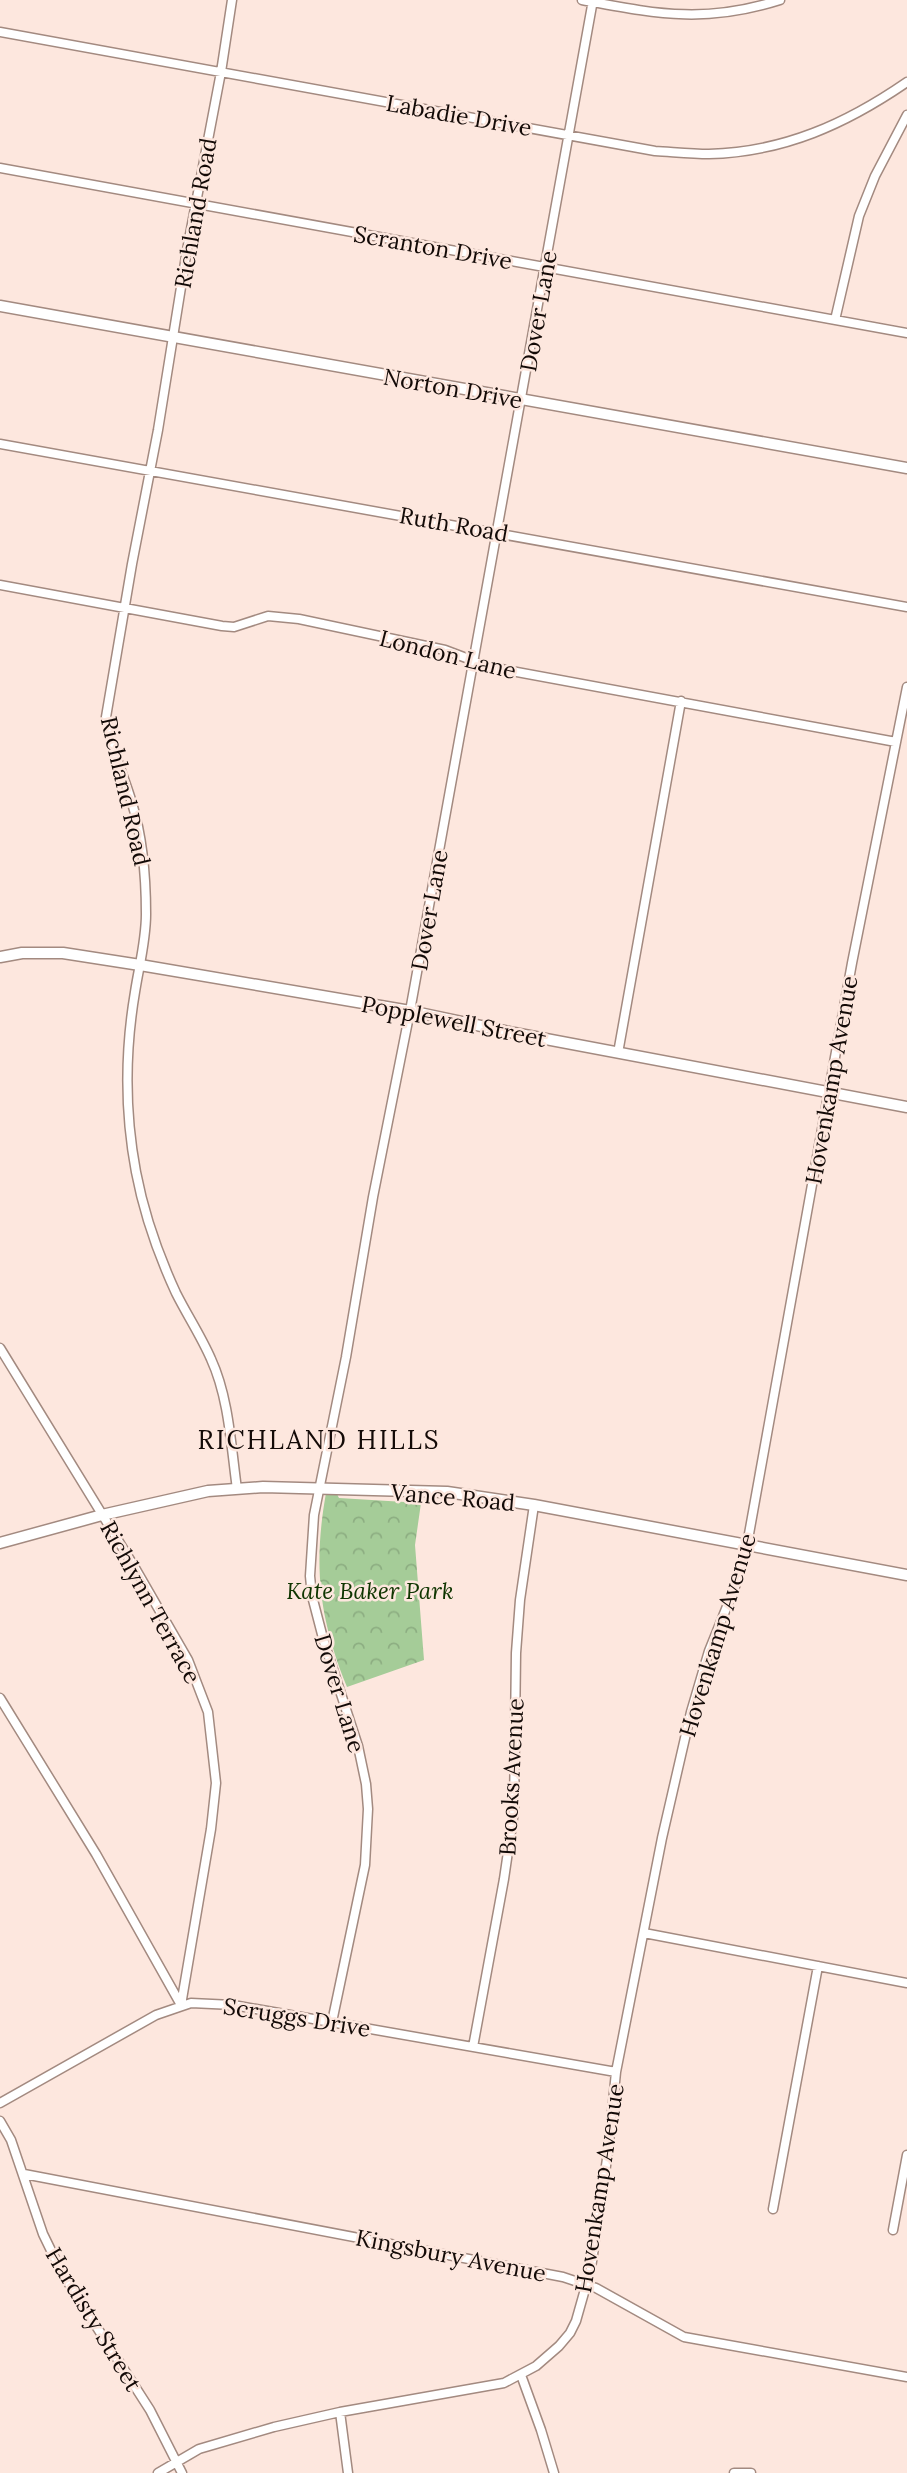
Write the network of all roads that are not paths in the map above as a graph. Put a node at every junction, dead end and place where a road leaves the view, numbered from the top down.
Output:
1 (232, 0) edge
2 (582, 0) edge
3 (780, 0) edge
4 (593, 1) edge
5 (0, 32) edge
6 (221, 72) junction
7 (907, 82) edge
8 (907, 115) edge
9 (569, 135) junction
10 (0, 168) edge
11 (196, 203) junction
12 (546, 267) junction
13 (0, 306) edge
14 (835, 320) junction
15 (907, 333) edge
16 (173, 338) junction
17 (522, 400) junction
18 (0, 444) edge
19 (907, 468) edge
20 (150, 471) junction
21 (498, 532) junction
22 (0, 586) edge
23 (907, 607) edge
24 (125, 608) junction
25 (474, 661) junction
26 (907, 687) edge
27 (681, 701) junction
28 (896, 742) junction
29 (0, 957) edge
30 (140, 965) junction
31 (410, 1011) junction
32 (618, 1053) junction
33 (829, 1091) junction
34 (907, 1107) edge
35 (0, 1348) edge
36 (319, 1488) junction
37 (237, 1489) junction
38 (534, 1505) junction
39 (102, 1515) junction
40 (0, 1543) edge
41 (747, 1545) junction
42 (907, 1575) edge
43 (0, 1698) edge
44 (644, 1933) junction
45 (818, 1966) junction
46 (907, 1983) edge
47 (181, 2005) junction
48 (332, 2022) junction
49 (473, 2047) junction
50 (616, 2072) junction
51 (0, 2103) edge
52 (0, 2121) edge
53 (907, 2155) edge
54 (24, 2174) junction
55 (773, 2209) dead end
56 (893, 2230) dead end
57 (587, 2284) junction
58 (521, 2375) junction
59 (907, 2377) edge
60 (340, 2412) junction
61 (176, 2462) junction
62 (158, 2473) edge
63 (182, 2473) edge
64 (348, 2473) edge
65 (554, 2473) edge
66 (734, 2473) edge
67 (751, 2473) edge

1 - 6 street, Richland Road
2 - 4 street
3 - 4 street
4 - 9 street, Dover Lane
5 - 6 street, Labadie Drive
6 - 9 street, Labadie Drive
6 - 11 street, Richland Road
7 - 9 street, Labadie Drive
8 - 14 street
9 - 12 street, Dover Lane
10 - 11 street, Scranton Drive
11 - 12 street, Scranton Drive
11 - 16 street, Richland Road
12 - 14 street, Scranton Drive
12 - 17 street, Dover Lane
13 - 16 street, Norton Drive
14 - 15 street, Scranton Drive
16 - 17 street, Norton Drive
16 - 20 street, Richland Road
17 - 19 street, Norton Drive
17 - 21 street, Dover Lane
18 - 20 street, Ruth Road
20 - 21 street, Ruth Road
20 - 24 street, Richland Road
21 - 23 street, Ruth Road
21 - 25 street, Dover Lane
22 - 24 street, London Lane
24 - 25 street, London Lane
24 - 30 street, Richland Road
25 - 27 street, London Lane
25 - 31 street, Dover Lane
26 - 28 street, Hovenkamp Avenue
27 - 28 street, London Lane
27 - 32 street
28 - 33 street, Hovenkamp Avenue
29 - 30 street, Popplewell Street
30 - 31 street, Popplewell Street
30 - 37 street, Richland Road
31 - 32 street, Popplewell Street
31 - 36 street, Dover Lane
32 - 33 street, Popplewell Street
33 - 34 street, Popplewell Street
33 - 41 street, Hovenkamp Avenue
35 - 39 street, Richlynn Terrace
36 - 37 street, Vance Road
36 - 38 street, Vance Road
36 - 48 street, Dover Lane
37 - 39 street, Vance Road
38 - 41 street, Vance Road
38 - 49 street, Brooks Avenue
39 - 40 street, Vance Road
39 - 47 street, Richlynn Terrace
41 - 42 street, Vance Road
41 - 44 street, Hovenkamp Avenue
43 - 47 street
44 - 45 street
44 - 50 street, Hovenkamp Avenue
45 - 46 street
45 - 55 street
47 - 48 street, Scruggs Drive
47 - 51 street, Scruggs Drive
48 - 49 street, Scruggs Drive
49 - 50 street, Scruggs Drive
50 - 57 street, Hovenkamp Avenue
52 - 54 street, Hardisty Street
53 - 56 street
54 - 57 street, Kingsbury Avenue
54 - 61 street, Hardisty Street
57 - 58 street, Hovenkamp Avenue
57 - 59 street, Kingsbury Avenue
58 - 60 street, Hovenkamp Avenue
58 - 65 street
60 - 61 street, Hovenkamp Avenue
60 - 64 street
61 - 62 street, Hovenkamp Avenue
61 - 63 street, Hardisty Street
66 - 67 street

